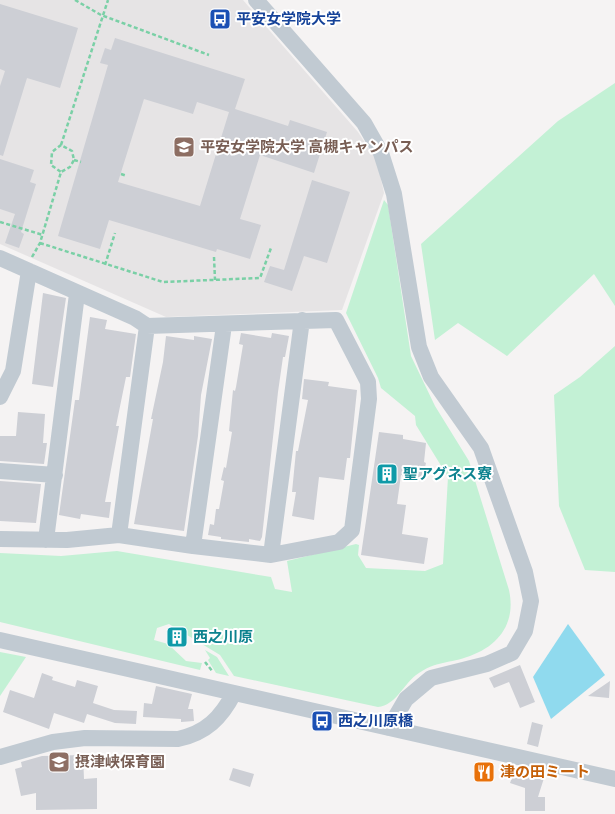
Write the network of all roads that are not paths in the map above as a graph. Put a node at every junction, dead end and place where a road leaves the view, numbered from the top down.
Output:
1 (256, 0) edge
2 (0, 258) edge
3 (29, 266) junction
4 (77, 294) junction
5 (302, 320) junction
6 (224, 325) junction
7 (147, 326) junction
8 (0, 397) edge
9 (0, 471) edge
10 (54, 475) junction
11 (120, 534) junction
12 (0, 539) edge
13 (46, 540) junction
14 (194, 546) junction
15 (272, 555) junction
16 (0, 640) edge
17 (234, 692) junction
18 (389, 728) junction
19 (0, 757) edge
20 (615, 779) edge

1 - 18 street
2 - 3 street
3 - 4 street
3 - 8 street
4 - 7 street
4 - 10 street
5 - 6 street
5 - 15 street
5 - 15 street
6 - 7 street
6 - 14 street
7 - 11 street
9 - 10 street
10 - 13 street
11 - 13 street
11 - 14 street
12 - 13 street
14 - 15 street
16 - 17 street
17 - 18 street
17 - 19 street
18 - 20 street

